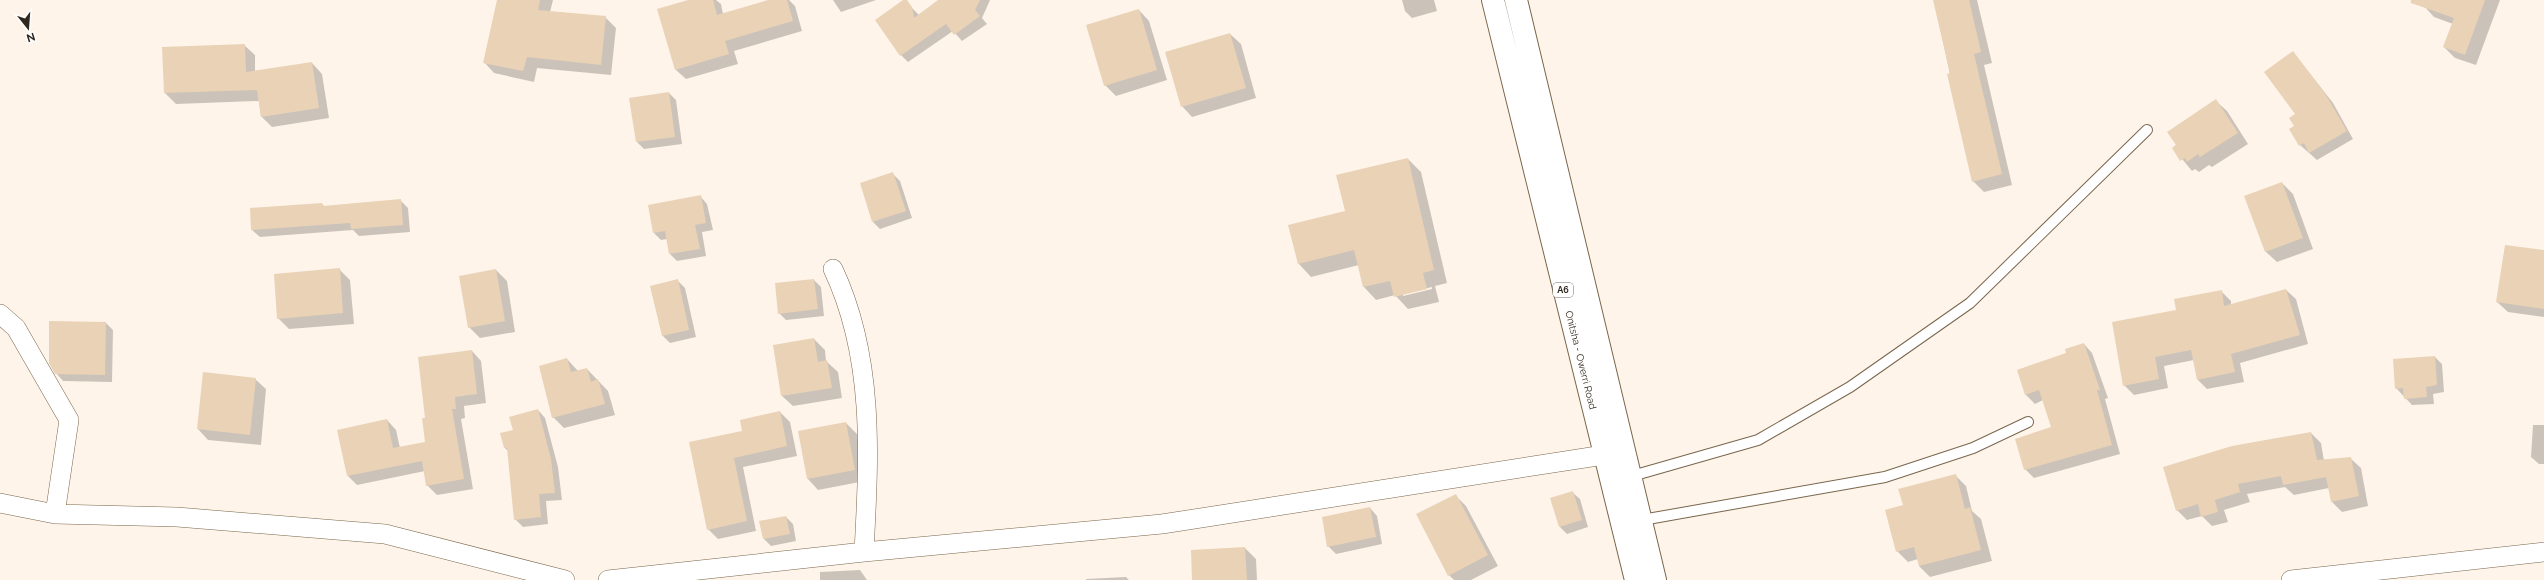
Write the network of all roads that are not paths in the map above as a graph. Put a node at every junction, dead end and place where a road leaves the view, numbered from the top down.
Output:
1 (1493, 0) edge
2 (1516, 0) edge
3 (2146, 130) dead end
4 (833, 268) dead end
5 (0, 314) edge
6 (2028, 422) dead end
7 (1604, 455) junction
8 (1632, 476) junction
9 (0, 503) edge
10 (55, 514) junction
11 (1642, 520) junction
12 (864, 552) junction
13 (2544, 552) edge
14 (565, 580) edge
15 (608, 580) edge
16 (1636, 580) edge
17 (1655, 580) edge
18 (2291, 580) edge

1 - 7 highway, Onitsha - Owerri Road / A6
2 - 8 highway, A6
3 - 8 lane
4 - 12 street
5 - 10 street
6 - 11 lane
7 - 12 street
7 - 16 highway, Onitsha - Owerri Road / A6
8 - 11 highway, A6
9 - 10 street
10 - 14 street
11 - 17 highway, A6
12 - 15 street
13 - 18 street

